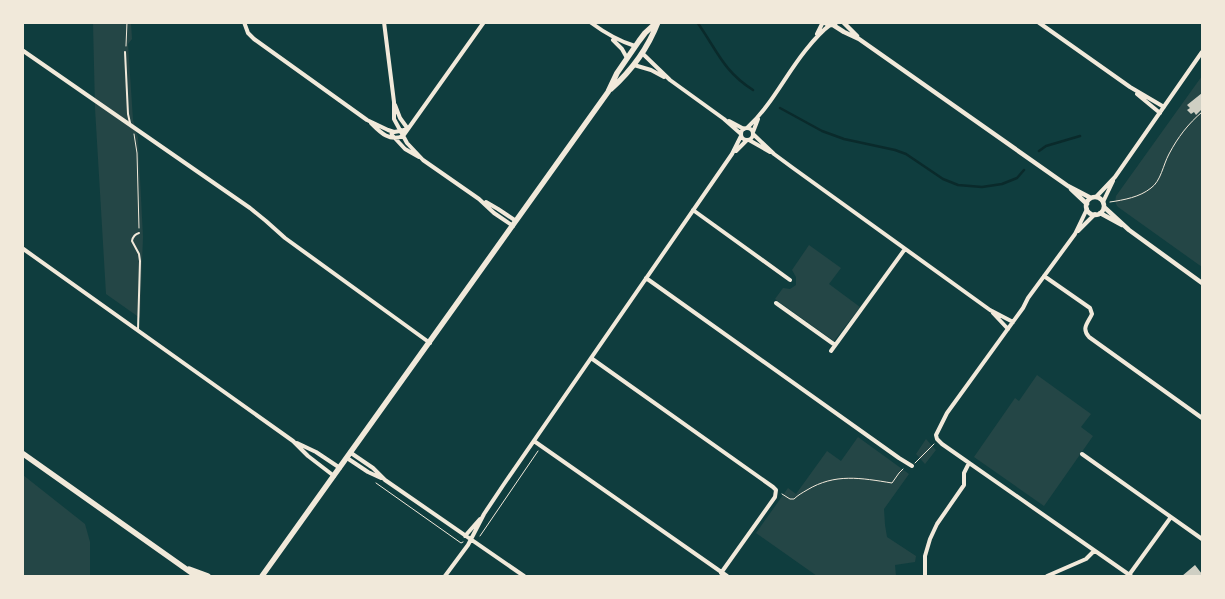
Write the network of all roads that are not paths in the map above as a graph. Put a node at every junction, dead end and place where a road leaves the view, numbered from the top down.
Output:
1 (384, 22) edge
2 (484, 22) edge
3 (590, 22) edge
4 (658, 22) edge
5 (823, 22) edge
6 (843, 22) edge
7 (1038, 22) edge
8 (245, 24) edge
9 (833, 24) edge
10 (610, 36) junction
11 (815, 39) junction
12 (860, 39) junction
13 (635, 46) junction
14 (22, 50) edge
15 (125, 52) road end
16 (642, 52) junction
17 (1202, 52) edge
18 (627, 58) junction
19 (634, 65) junction
20 (670, 80) junction
21 (1130, 87) junction
22 (608, 92) junction
23 (394, 102) junction
24 (1164, 107) junction
25 (1160, 113) junction
26 (759, 117) junction
27 (724, 119) junction
28 (367, 120) junction
29 (131, 125) junction
30 (746, 128) junction
31 (408, 129) junction
32 (391, 131) junction
33 (400, 131) junction
34 (753, 133) junction
35 (741, 135) junction
36 (403, 136) junction
37 (396, 138) junction
38 (748, 140) junction
39 (732, 154) junction
40 (774, 154) junction
41 (423, 160) junction
42 (1115, 177) junction
43 (1068, 186) junction
44 (1094, 197) junction
45 (1103, 204) junction
46 (1087, 207) junction
47 (693, 210) junction
48 (1097, 214) junction
49 (514, 224) junction
50 (1129, 230) junction
51 (139, 233) road end
52 (1075, 234) junction
53 (22, 248) edge
54 (905, 249) junction
55 (1044, 276) junction
56 (646, 278) junction
57 (790, 280) dead end
58 (1202, 283) edge
59 (776, 303) dead end
60 (990, 310) junction
61 (1014, 322) junction
62 (1008, 329) junction
63 (138, 330) junction
64 (430, 343) junction
65 (835, 345) junction
66 (831, 351) dead end
67 (591, 358) junction
68 (1202, 418) edge
69 (293, 441) junction
70 (534, 441) junction
71 (22, 453) edge
72 (1082, 454) dead end
73 (349, 455) junction
74 (969, 463) junction
75 (912, 466) dead end
76 (340, 468) junction
77 (334, 476) junction
78 (484, 514) junction
79 (1172, 517) junction
80 (465, 536) junction
81 (1202, 539) edge
82 (471, 540) junction
83 (1094, 551) junction
84 (180, 565) junction
85 (721, 572) junction
86 (196, 576) edge
87 (208, 576) edge
88 (262, 576) edge
89 (445, 576) edge
90 (524, 576) edge
91 (727, 576) edge
92 (925, 576) edge
93 (1047, 576) edge
94 (1130, 576) edge

1 - 23 street
2 - 31 street
3 - 10 street
4 - 13 main road
4 - 16 main road
5 - 9 street
5 - 11 street
6 - 12 street
7 - 21 street
8 - 28 street
9 - 11 street
9 - 12 street
10 - 13 street
10 - 18 street
11 - 26 street
12 - 43 street
13 - 18 main road
14 - 29 street
15 - 29 lane
16 - 19 main road
16 - 20 street
17 - 24 street
18 - 22 main road
19 - 20 street
19 - 22 main road
20 - 27 street
21 - 24 street
21 - 25 street
22 - 49 main road
23 - 31 street
23 - 33 street
24 - 25 street
25 - 42 street
26 - 30 street
26 - 34 street
27 - 30 street
27 - 35 street
28 - 32 street
28 - 37 street
29 - 64 street
30 - 34 street
30 - 35 street
31 - 33 street
31 - 36 street
32 - 33 street
32 - 37 street
33 - 36 street
34 - 38 street
34 - 40 street
35 - 38 street
35 - 39 street
36 - 37 street
36 - 41 street
37 - 41 street
38 - 39 street
38 - 40 street
39 - 47 street
40 - 54 street
41 - 49 street
42 - 44 street
42 - 45 street
43 - 44 street
43 - 46 street
44 - 45 street
44 - 46 street
45 - 48 street
45 - 50 street
46 - 48 street
46 - 52 street
47 - 56 street
47 - 57 street
48 - 50 street
48 - 52 street
49 - 64 main road
50 - 58 street
51 - 63 lane
52 - 55 street
53 - 63 street
54 - 60 street
54 - 65 street
55 - 61 street
55 - 68 street
56 - 67 street
56 - 75 street
59 - 65 street
60 - 61 street
60 - 62 street
61 - 62 street
62 - 74 street
63 - 69 street
64 - 73 main road
65 - 66 street
67 - 70 street
67 - 85 street
69 - 76 street
69 - 77 street
70 - 78 street
70 - 85 street
71 - 84 main road
72 - 79 street
73 - 76 main road
73 - 80 street
74 - 83 street
74 - 92 street
76 - 77 main road
77 - 88 main road
78 - 80 street
78 - 82 street
79 - 81 street
79 - 94 street
80 - 82 street
82 - 89 street
82 - 90 street
83 - 93 street
83 - 94 street
84 - 86 main road
84 - 87 main road
85 - 91 street

